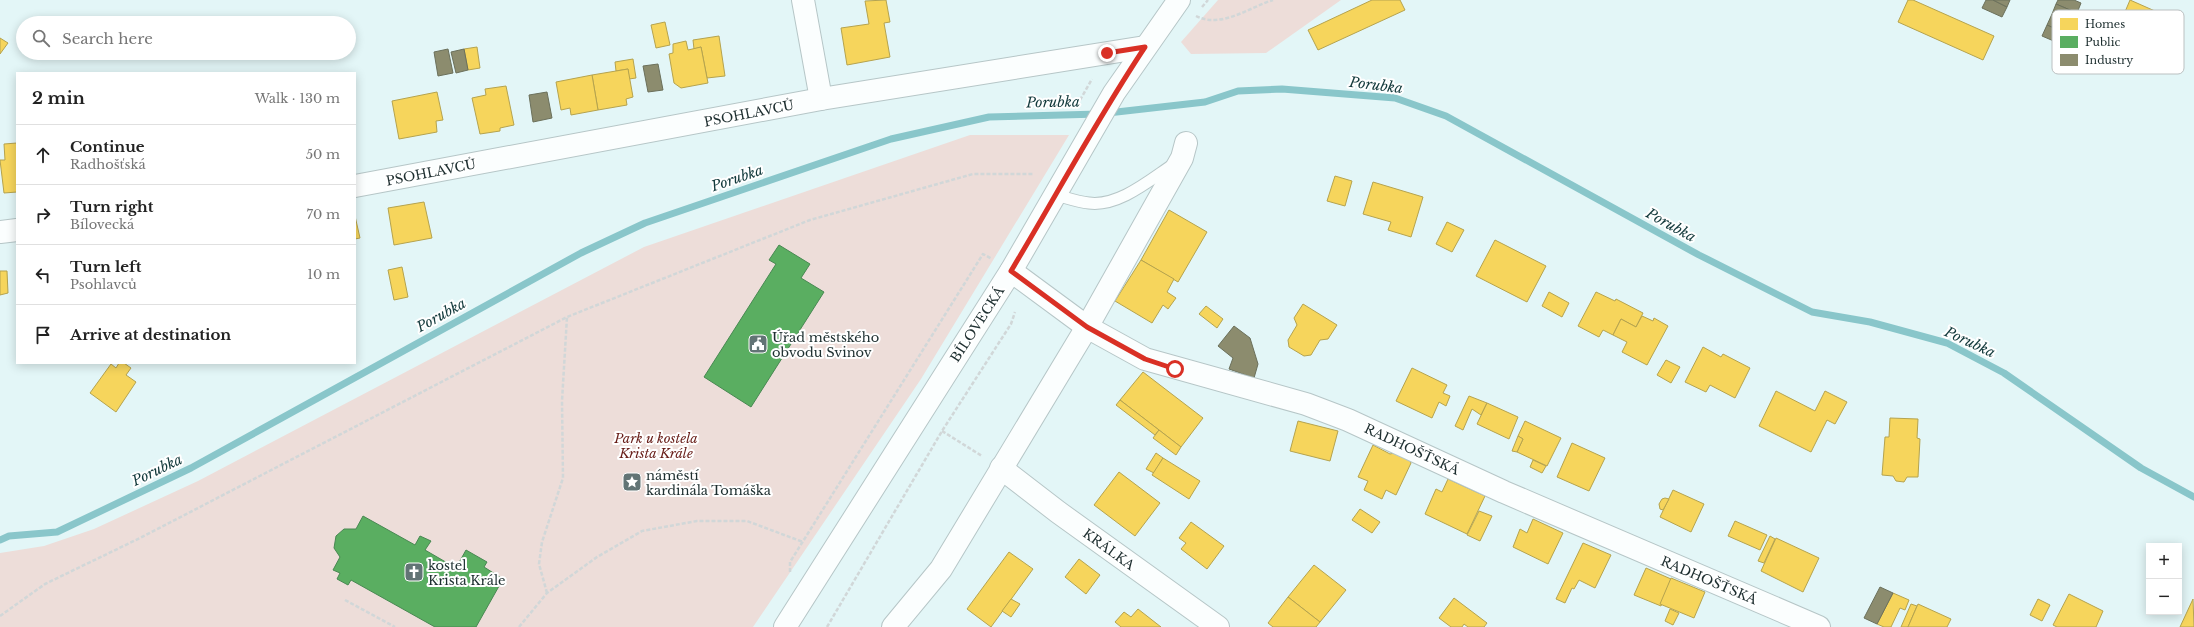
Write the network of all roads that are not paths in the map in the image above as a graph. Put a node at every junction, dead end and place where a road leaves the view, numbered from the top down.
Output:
1 (803, 0) edge
2 (1179, 0) edge
3 (1145, 47) junction
4 (821, 99) junction
5 (1184, 151) joint
6 (356, 186) edge
7 (1056, 195) junction
8 (16, 230) edge
9 (0, 232) edge
10 (1017, 275) junction
11 (1087, 327) junction
12 (1002, 468) junction
13 (785, 627) edge
14 (893, 627) edge
15 (1218, 627) edge
16 (1819, 627) edge

1 - 4 street
2 - 3 street, BÍLOVECKÁ
3 - 4 street, PSOHLAVCŮ
3 - 7 street, BÍLOVECKÁ
4 - 6 street, PSOHLAVCŮ
5 - 7 lane
5 - 11 street
7 - 10 street, BÍLOVECKÁ
8 - 9 street
10 - 11 street, RADHOŠŤSKÁ
10 - 13 street, BÍLOVECKÁ
11 - 12 street
11 - 16 street, RADHOŠŤSKÁ
12 - 14 street
12 - 15 street, KRÁLKA

